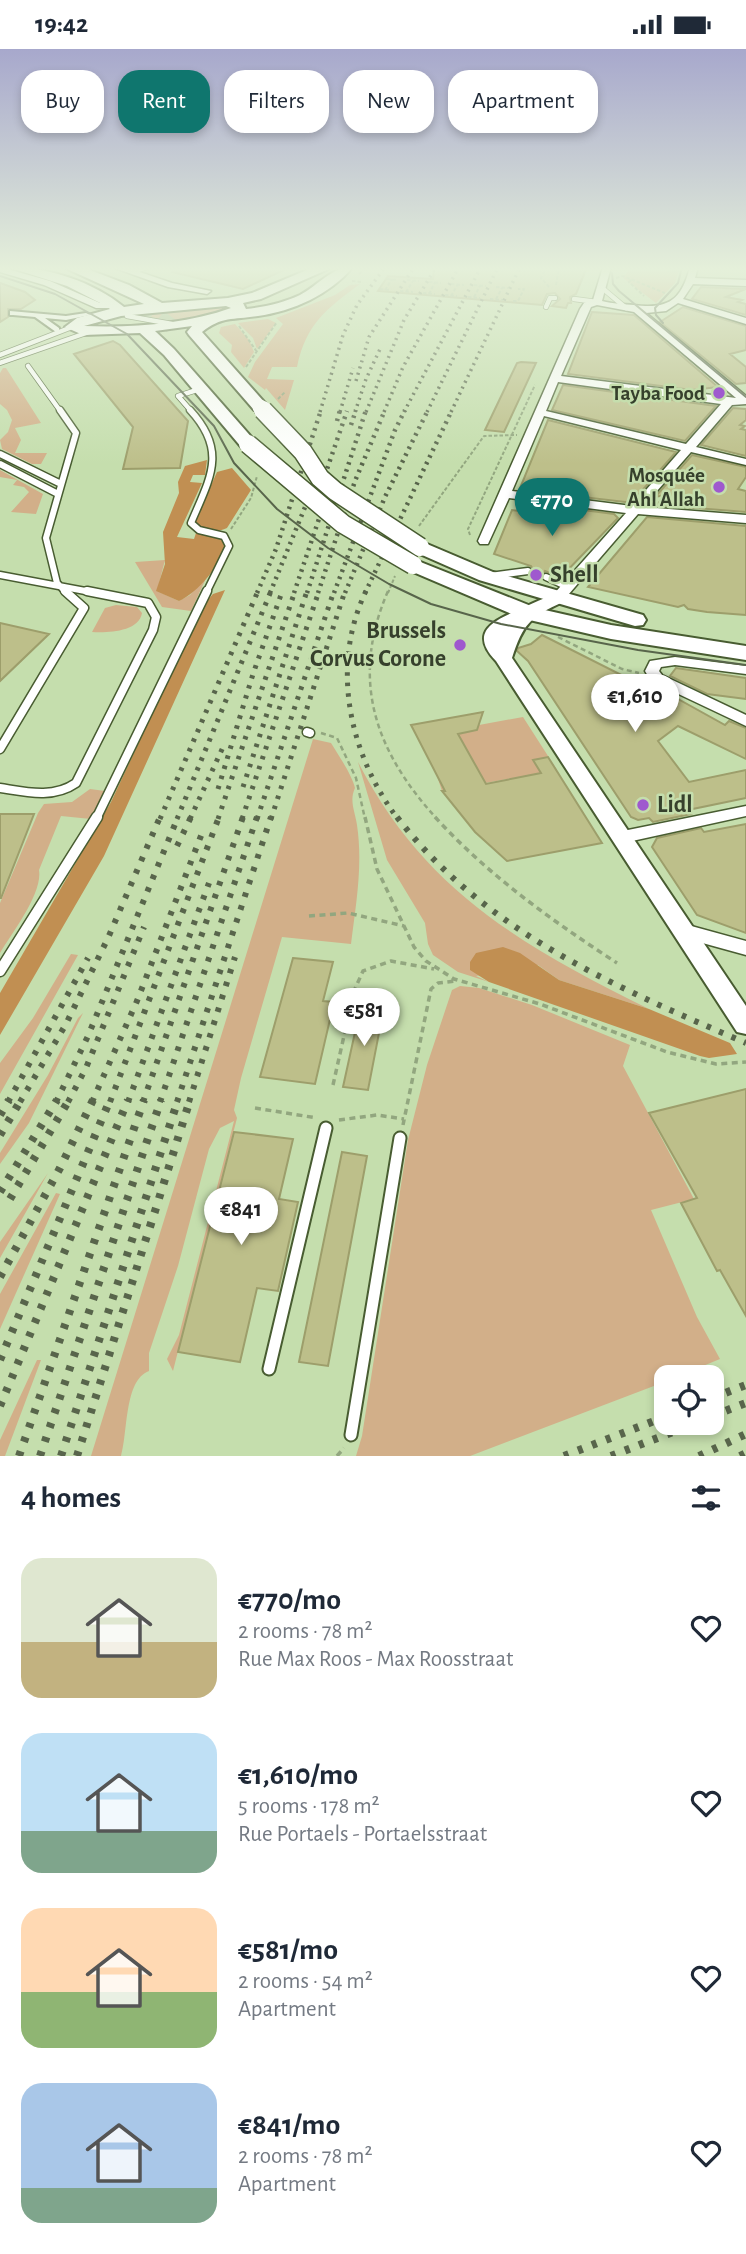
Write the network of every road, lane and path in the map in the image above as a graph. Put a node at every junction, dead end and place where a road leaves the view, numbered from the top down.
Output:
1 (48, 333) edge
2 (87, 333) edge
3 (149, 333) tunnel mouth
4 (174, 333) tunnel mouth
5 (195, 333) tunnel mouth
6 (243, 333) edge
7 (271, 333) edge
8 (574, 333) edge
9 (668, 333) edge
10 (680, 333) edge
11 (257, 352) junction
12 (2, 353) edge
13 (0, 363) edge
14 (28, 366) dead end
15 (246, 368) dead end
16 (554, 378) junction
17 (200, 389) junction
18 (746, 389) edge
19 (746, 401) edge
20 (729, 402) junction
21 (540, 412) junction
22 (254, 425) junction
23 (529, 437) junction
24 (690, 448) junction
25 (0, 454) edge
26 (746, 462) edge
27 (0, 464) edge
28 (61, 484) junction
29 (490, 485) dead end
30 (58, 494) junction
31 (504, 494) junction
32 (637, 511) junction
33 (241, 512) dead end
34 (746, 519) edge
35 (468, 529) dead end
36 (224, 536) junction
37 (484, 541) dead end
38 (412, 553) junction
39 (528, 571) dead end
40 (0, 575) edge
41 (486, 576) junction
42 (546, 577) dead end
43 (60, 588) junction
44 (562, 593) junction
45 (529, 613) junction
46 (746, 637) edge
47 (558, 639) dead end
48 (746, 653) edge
49 (746, 670) edge
50 (656, 678) junction
51 (746, 721) edge
52 (308, 732) dead end
53 (0, 749) edge
54 (0, 788) edge
55 (746, 811) edge
56 (623, 837) junction
57 (309, 916) dead end
58 (404, 926) junction
59 (684, 931) junction
60 (746, 948) edge
61 (617, 963) dead end
62 (0, 971) edge
63 (447, 975) junction
64 (463, 982) junction
65 (743, 1020) edge
66 (746, 1062) edge
67 (333, 1084) dead end
68 (255, 1108) dead end
69 (404, 1118) junction
70 (327, 1124) junction
71 (400, 1138) joint
72 (269, 1369) dead end
73 (351, 1435) dead end

1 - 12 lane
2 - 13 lane
3 - 17 main road
4 - 22 main road
5 - 22 main road
6 - 11 path
7 - 11 path
8 - 16 street
9 - 19 street
10 - 18 street
11 - 15 path
14 - 28 lane
16 - 20 street
16 - 21 street
17 - 22 main road
17 - 36 lane
19 - 20 street
20 - 24 street
21 - 23 street
21 - 24 street
22 - 38 main road, bridge
22 - 38 main road, bridge
23 - 31 street
23 - 38 path
24 - 26 street
24 - 32 street
25 - 28 lane
27 - 30 lane
28 - 30 lane
29 - 35 path
30 - 43 lane
31 - 32 street
31 - 37 street
32 - 34 street
32 - 44 street
33 - 36 path
36 - 62 lane
38 - 41 main road
38 - 45 main road
38 - 61 path
39 - 41 lane
40 - 43 lane
41 - 44 main road
42 - 44 lane
43 - 53 lane
43 - 54 lane
44 - 45 street
44 - 46 main road
45 - 48 main road
45 - 56 street
47 - 50 path
49 - 50 street
50 - 51 street
52 - 58 path
55 - 56 street
56 - 59 street
57 - 58 path
58 - 63 path
59 - 60 street
59 - 65 street
63 - 64 path
63 - 67 path
64 - 66 path
64 - 69 path
68 - 70 path
69 - 70 path
69 - 71 path
70 - 72 lane
71 - 73 lane

